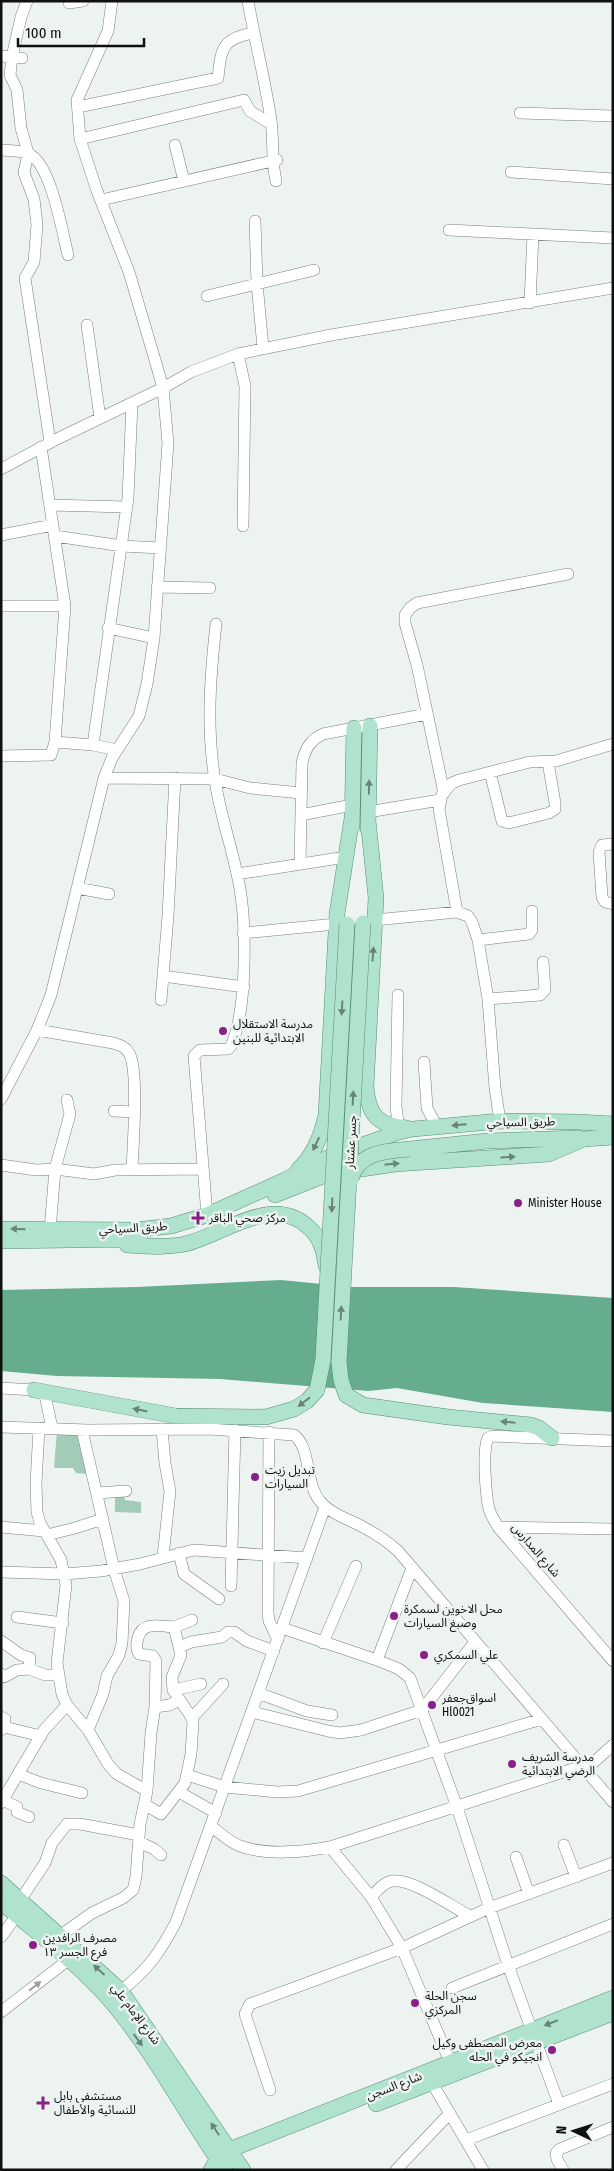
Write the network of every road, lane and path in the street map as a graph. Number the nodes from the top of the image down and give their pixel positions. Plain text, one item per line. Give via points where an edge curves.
1 (27, 1) edge
2 (83, 1) edge
3 (112, 1) edge
4 (248, 1) edge
5 (69, 3) dead end
6 (254, 33) junction
7 (12, 57) edge
8 (78, 107) junction
9 (520, 113) dead end
10 (613, 116) edge
11 (272, 124) junction
12 (80, 140) junction
13 (175, 145) dead end
14 (1, 150) edge
15 (28, 153) junction
16 (275, 161) junction
17 (511, 172) dead end
18 (613, 179) edge
19 (184, 181) junction
20 (276, 181) dead end
21 (101, 200) junction
22 (255, 221) dead end
23 (448, 230) dead end
24 (533, 234) junction
25 (613, 238) edge
26 (68, 255) dead end
27 (314, 270) dead end
28 (257, 283) junction
29 (613, 288) edge
30 (207, 296) dead end
31 (530, 303) junction
32 (87, 325) dead end
33 (263, 348) junction
34 (238, 354) junction
35 (163, 388) junction
36 (132, 403) junction
37 (100, 418) junction
38 (46, 444) junction
39 (1, 469) edge
40 (50, 505) junction
41 (127, 507) junction
42 (243, 526) dead end
43 (54, 530) junction
44 (1, 535) edge
45 (122, 546) junction
46 (160, 548) junction
47 (568, 574) dead end
48 (157, 587) junction
49 (210, 588) dead end
50 (1, 606) edge
51 (65, 606) junction
52 (216, 624) dead end
53 (108, 628) junction
54 (154, 638) junction
55 (427, 714) junction
56 (370, 726) junction
57 (354, 728) junction
58 (55, 742) junction
59 (613, 744) edge
60 (93, 746) junction
61 (117, 750) junction
62 (1, 756) edge
63 (548, 762) junction
64 (490, 772) junction
65 (104, 778) junction
66 (176, 778) junction
67 (215, 780) junction
68 (301, 793) junction
69 (442, 796) junction
70 (352, 812) junction
71 (300, 815) junction
72 (368, 816) junction
73 (613, 844) edge
74 (346, 856) junction
75 (300, 864) junction
76 (238, 874) junction
77 (77, 888) junction
78 (109, 894) dead end
79 (613, 904) edge
80 (532, 911) dead end
81 (458, 912) junction
82 (369, 922) junction
83 (341, 924) junction
84 (243, 933) junction
85 (478, 940) junction
86 (543, 962) dead end
87 (163, 976) junction
88 (244, 987) junction
89 (398, 995) dead end
90 (488, 999) junction
91 (161, 1000) dead end
92 (37, 1030) junction
93 (424, 1062) dead end
94 (1, 1099) edge
95 (67, 1100) dead end
96 (114, 1111) dead end
97 (134, 1112) junction
98 (500, 1121) junction
99 (613, 1124) edge
100 (437, 1127) junction
101 (403, 1129) junction
102 (613, 1137) edge
103 (592, 1138) junction
104 (1, 1165) edge
105 (55, 1169) junction
106 (132, 1169) junction
107 (202, 1169) junction
108 (284, 1180) junction
109 (348, 1198) junction
110 (207, 1215) junction
111 (1, 1229) edge
112 (50, 1230) junction
113 (1, 1241) edge
114 (23, 1242) junction
115 (328, 1284) junction
116 (1, 1388) edge
117 (34, 1390) junction
118 (1, 1427) edge
119 (39, 1428) junction
120 (52, 1428) junction
121 (162, 1429) junction
122 (82, 1430) junction
123 (235, 1430) junction
124 (269, 1432) junction
125 (552, 1438) junction
126 (613, 1441) edge
127 (126, 1491) dead end
128 (97, 1493) junction
129 (325, 1507) junction
130 (103, 1519) junction
131 (1, 1527) edge
132 (498, 1527) junction
133 (613, 1529) edge
134 (46, 1533) junction
135 (232, 1552) junction
136 (179, 1553) junction
137 (268, 1554) junction
138 (163, 1557) junction
139 (307, 1558) junction
140 (356, 1566) dead end
141 (412, 1568) junction
142 (114, 1569) junction
143 (1, 1572) edge
144 (65, 1574) junction
145 (231, 1586) dead end
146 (219, 1599) dead end
147 (17, 1616) dead end
148 (192, 1620) dead end
149 (63, 1623) junction
150 (174, 1627) junction
151 (282, 1628) junction
152 (1, 1641) edge
153 (475, 1642) junction
154 (122, 1643) junction
155 (323, 1643) junction
156 (136, 1644) junction
157 (276, 1646) junction
158 (180, 1647) junction
159 (377, 1660) junction
160 (613, 1661) edge
161 (29, 1669) junction
162 (58, 1676) junction
163 (2, 1677) edge
164 (201, 1684) dead end
165 (223, 1684) dead end
166 (258, 1693) junction
167 (175, 1695) junction
168 (67, 1705) junction
169 (155, 1707) junction
170 (422, 1710) junction
171 (252, 1712) junction
172 (332, 1715) dead end
173 (192, 1718) junction
174 (542, 1719) junction
175 (2, 1725) edge
176 (88, 1730) junction
177 (41, 1736) junction
178 (613, 1745) edge
179 (437, 1750) junction
180 (584, 1768) junction
181 (18, 1774) junction
182 (187, 1776) junction
183 (225, 1787) junction
184 (147, 1791) junction
185 (179, 1792) junction
186 (82, 1793) dead end
187 (2, 1802) edge
188 (613, 1802) edge
189 (144, 1804) junction
190 (457, 1807) junction
191 (216, 1813) junction
192 (29, 1817) dead end
193 (211, 1826) junction
194 (139, 1839) junction
195 (564, 1845) dead end
196 (330, 1848) junction
197 (161, 1855) dead end
198 (516, 1857) dead end
199 (613, 1863) edge
200 (576, 1877) junction
201 (1, 1883) edge
202 (529, 1894) junction
203 (370, 1897) junction
204 (21, 1899) junction
205 (1, 1902) edge
206 (489, 1908) junction
207 (17, 1916) junction
208 (470, 1916) junction
209 (613, 1924) edge
210 (61, 1935) junction
211 (1, 1937) edge
212 (402, 1948) junction
213 (68, 1960) junction
214 (508, 1965) junction
215 (452, 1988) dead end
216 (115, 1995) junction
217 (613, 1998) edge
218 (1, 2012) edge
219 (613, 2013) edge
220 (589, 2015) junction
221 (534, 2036) junction
222 (460, 2065) junction
223 (432, 2083) junction
224 (613, 2084) edge
225 (270, 2090) dead end
226 (559, 2104) junction
227 (450, 2113) junction
228 (613, 2127) edge
229 (466, 2140) junction
230 (224, 2164) edge
231 (396, 2170) edge
232 (484, 2170) edge
233 (563, 2170) edge

1 - 7 street
2 - 5 street
3 - 8 street via 108,31 77,100
4 - 6 street
6 - 8 street via 235,36 221,53 218,78
6 - 11 street
7 - 15 street via 10,75 17,90 21,128
8 - 12 street
9 - 10 street
11 - 12 street via 250,111 244,100
11 - 16 street
12 - 21 street
13 - 19 street
14 - 15 street
15 - 26 street via 39,162 47,179
15 - 38 street via 24,173 34,199 37,236 34,262 25,278
16 - 19 street
16 - 20 street
17 - 18 street
19 - 21 street
21 - 35 street via 129,272
22 - 28 street
23 - 24 street
24 - 25 street
24 - 31 street
27 - 28 street
28 - 30 street
28 - 33 street
29 - 31 street
31 - 33 street
32 - 37 street
33 - 34 street
34 - 35 street via 190,372
34 - 42 street via 245,386
35 - 36 street
35 - 46 street via 168,443
36 - 37 street
36 - 41 street
37 - 38 street
38 - 39 street
38 - 40 street
40 - 41 street
40 - 43 street
41 - 45 street
43 - 44 street
43 - 45 street
43 - 51 street
45 - 46 street
45 - 53 street
46 - 48 street
47 - 55 street via 410,608 405,623
48 - 49 street
48 - 54 street
50 - 51 street
51 - 58 street
52 - 67 street via 209,699
53 - 54 street
53 - 60 street
54 - 61 street via 139,716
55 - 56 street
55 - 69 street
56 - 57 street
72 -> 56 main road
57 - 68 street via 323,734 310,744 303,758
57 - 70 main road
58 - 60 street
58 - 62 street via 51,755
59 - 63 street
60 - 61 street
61 - 65 street
63 - 64 street via 530,762
63 - 64 street via 555,809 509,823 504,823 501,818
64 - 69 street via 452,783
65 - 66 street
65 - 77 street
66 - 67 street
66 - 87 street
67 - 68 street via 250,788
67 - 76 street
68 - 71 street
69 - 72 street
69 - 81 street via 439,809
70 - 71 street
70 - 74 main road
70 - 83 main road
71 - 75 street
72 - 82 main road
73 - 79 street via 602,845 599,852 602,897 605,902
74 - 75 street
74 - 83 main road
75 - 76 street
76 - 84 street
77 - 78 street
77 - 92 street via 50,995
80 - 85 street via 529,934
81 - 82 street
81 - 85 street via 468,916
101 -> 82 main road via 383,1123 374,1117 368,1106
109 -> 82 main road, جسر عشتار, bridge
83 - 84 street
83 -> 108 main road via 326,1115 309,1158
83 -> 115 main road, جسر عشتار, bridge
84 - 88 street
85 - 90 street
86 - 90 street via 545,990 540,995
87 - 88 street
87 - 91 street
88 - 107 street via 231,1046 228,1049 200,1050 194,1056
89 - 101 street via 396,1106
90 - 98 street
92 - 94 street
92 - 97 street via 123,1046 133,1064
93 - 100 street via 426,1103
95 - 105 street via 70,1114
96 - 97 street
97 - 106 street
98 - 99 main road, طريق السياحي
98 -> 100 main road, طريق السياحي
100 - 101 main road, طريق السياحي
101 - 108 main road via 331,1156
102 - 103 main road
103 - 109 main road, bridge via 487,1141 372,1155 353,1172
114 -> 103 main road, طريق السياحي via 116,1241 174,1235 209,1224 328,1174 459,1158 549,1154
104 - 105 street
105 - 106 street via 94,1174
105 - 112 street
106 - 107 street
107 - 110 street
108 - 110 main road, طريق السياحي
125 -> 109 main road, جسر عشتار, bridge via 531,1425 375,1408 350,1399 344,1389 339,1362
110 - 112 main road, طريق السياحي via 156,1229
112 -> 111 main road, طريق السياحي
113 - 114 main road, طريق السياحي
114 - 115 main road, bridge via 169,1246 185,1244 239,1222 269,1214 289,1215 302,1221 319,1240
115 -> 117 main road, جسر عشتار, bridge via 323,1360 317,1390 294,1409 249,1418 189,1417
116 - 117 street
117 - 120 street via 45,1395
118 - 119 street
119 - 120 street
119 - 134 street via 37,1512
120 - 122 street
121 - 122 street
121 - 123 street
121 - 138 street via 170,1491
122 - 128 street
123 - 124 street
123 - 135 street
124 - 129 street via 287,1433 298,1438 312,1487
124 - 137 street
125 - 126 street
125 - 132 street, شارع المدارس via 488,1438 485,1443 487,1494 489,1508
127 - 128 street
128 - 130 street
129 - 139 street
129 - 141 street via 385,1540
130 - 134 street
130 - 142 street
131 - 134 street
132 - 133 street
132 - 160 street, شارع المدارس
134 - 144 street
135 - 136 street via 194,1550
135 - 137 street
135 - 145 street
136 - 138 street
136 - 146 street via 184,1574
137 - 139 street
137 - 157 street via 268,1612
138 - 142 street
139 - 151 street
140 - 155 street
141 - 153 street
141 - 159 street
142 - 144 street
142 - 154 street via 124,1601
143 - 144 street
144 - 149 street
147 - 149 street
148 - 150 street
149 - 162 street via 57,1655
150 - 156 street via 146,1626 140,1630
150 - 158 street
151 - 155 street
151 - 157 street
152 - 161 street via 30,1658
153 - 170 street
153 - 174 street
154 - 156 street
154 - 176 street
155 - 159 street
156 - 169 street via 139,1654 156,1659
157 - 158 street via 246,1641 234,1632 228,1632 193,1648
157 - 166 street
158 - 167 street via 179,1662 172,1677
159 - 170 street via 399,1669 410,1678
161 - 162 street
161 - 163 street
162 - 168 street
164 - 167 street
165 - 173 street
166 - 171 street
166 - 172 street via 306,1711
167 - 169 street via 170,1705
167 - 173 street
168 - 176 street
168 - 177 street
169 - 184 street
170 - 171 street via 361,1730 340,1733
170 - 179 street
171 - 183 street
173 - 182 street
174 - 179 street
174 - 180 street
175 - 177 street
176 - 184 street via 117,1774
177 - 181 street
178 - 180 street
179 - 183 street via 298,1791
179 - 190 street
180 - 188 street
180 - 190 street
181 - 186 street
181 - 187 street
182 - 183 street
182 - 185 street
183 - 191 street
184 - 189 street
185 - 189 street via 161,1814
185 - 191 street
187 - 192 street via 17,1807 17,1812
189 - 194 street
190 - 196 street
190 - 206 street
191 - 193 street
193 - 196 street via 241,1846 258,1850 296,1852
193 - 216 street via 176,1922 164,1945 140,1975
194 - 197 street
194 - 204 street via 80,1824 67,1824 52,1843 45,1863
194 - 210 street via 133,1890
195 - 200 street
196 - 203 street
198 - 202 street
199 - 200 street
200 - 202 street
201 - 204 main road, شارع الإمام علي
202 - 206 street
203 - 208 street via 392,1881 402,1882
203 - 212 street
204 - 210 main road, شارع الإمام علي
205 - 207 main road, شارع الإمام علي
206 - 208 street
206 - 214 street
207 - 211 street
207 - 213 main road, شارع الإمام علي
208 - 212 street
209 - 214 street
216 -> 210 main road, شارع الإمام علي
212 - 222 street
212 - 225 street via 250,2004 245,2014
213 - 216 main road, شارع الإمام علي
218 -> 213 street
214 - 215 street
214 - 221 street
216 - 230 main road, شارع الإمام علي
217 - 220 main road, شارع السجن
219 - 220 main road, شارع السجن
220 - 221 main road, شارع السجن
221 - 222 main road, شارع السجن
221 - 226 street
222 - 223 main road, شارع السجن
222 - 230 main road, شارع السجن
223 - 227 street
223 - 230 main road, شارع السجن
224 - 226 street
226 - 229 street
227 - 229 street
227 - 231 street
228 - 233 street via 560,2149 556,2159
229 - 232 street

